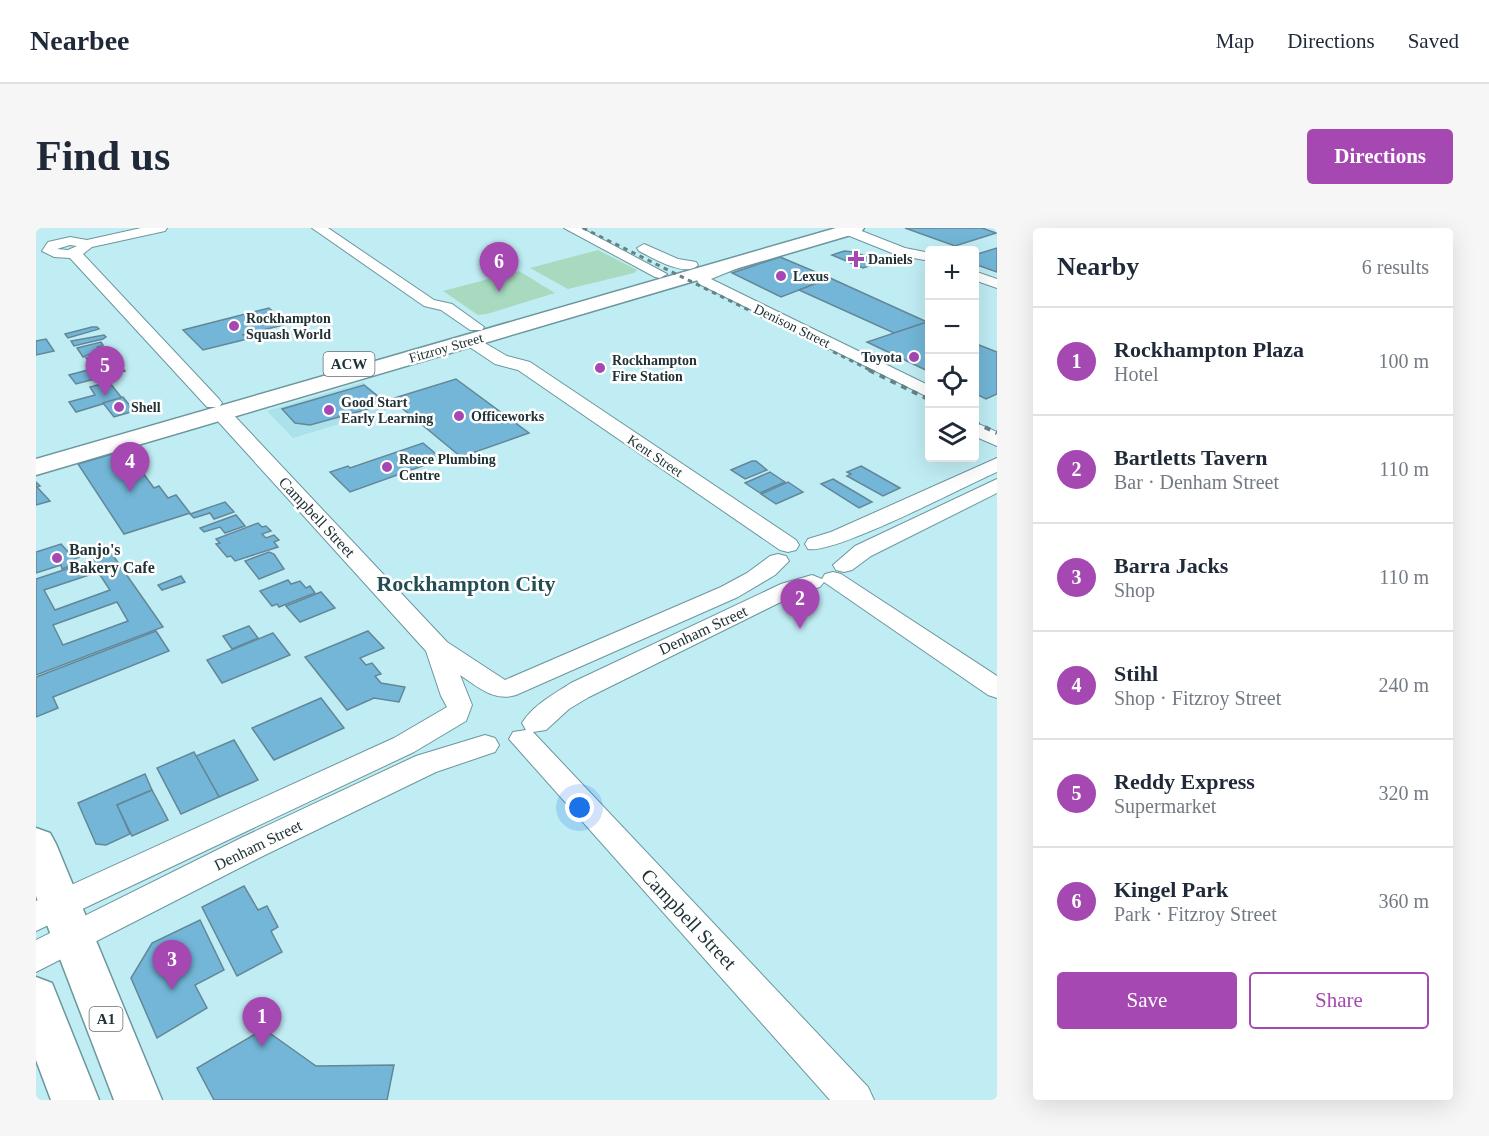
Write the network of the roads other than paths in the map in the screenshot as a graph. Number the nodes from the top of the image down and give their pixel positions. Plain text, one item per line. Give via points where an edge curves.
1 (51, 228) edge
2 (160, 228) edge
3 (319, 228) edge
4 (571, 228) edge
5 (819, 228) edge
6 (852, 229) edge
7 (634, 243) dead end
8 (74, 246) junction
9 (42, 253) edge
10 (925, 256) edge
11 (750, 258) junction
12 (691, 265) junction
13 (979, 277) edge
14 (664, 278) junction
15 (997, 284) edge
16 (474, 334) junction
17 (925, 391) edge
18 (925, 404) edge
19 (217, 408) junction
20 (979, 417) edge
21 (997, 426) edge
22 (979, 430) edge
23 (997, 440) edge
24 (36, 453) edge
25 (997, 464) edge
26 (36, 467) edge
27 (997, 485) edge
28 (816, 544) junction
29 (783, 553) junction
30 (830, 575) junction
31 (438, 648) junction
32 (502, 688) junction
33 (997, 689) edge
34 (458, 710) junction
35 (530, 731) junction
36 (485, 744) junction
37 (36, 844) edge
38 (52, 929) edge
39 (36, 998) edge
40 (75, 1100) edge
41 (138, 1100) edge
42 (855, 1100) edge

1 - 8 street, Campbell Street
2 - 8 street
3 - 16 street, Kent Street via 429,303 430,311
4 - 14 street, Denison Street
5 - 12 main road, Fitzroy Street / ACW
6 - 10 street via 902,252
6 - 11 main road, Fitzroy Street / ACW
7 - 12 street via 675,263
8 - 9 street via 49,247
8 - 19 street, Campbell Street
11 - 14 main road, Fitzroy Street / ACW
11 - 17 street, Denison Street via 706,274 704,281
12 - 14 main road, Fitzroy Street / ACW
13 - 15 street
14 - 16 main road, Fitzroy Street / ACW
14 - 18 street, Denison Street via 687,285
16 - 19 main road, Fitzroy Street / ACW
16 - 29 street, Kent Street via 501,360 524,366
19 - 24 main road, Fitzroy Street / ACW
19 - 26 main road, Fitzroy Street / ACW
19 - 31 street, Campbell Street
20 - 21 street
22 - 23 street
25 - 28 street
27 - 30 street, Denham Street via 863,551
28 - 29 street
28 - 30 street via 835,552
29 - 30 street, Kent Street via 786,572
29 - 32 street, Denham Street via 768,570 741,585 571,665
30 - 33 street
30 - 35 street, Denham Street via 774,596 580,690 560,702
31 - 32 street, Campbell Street
31 - 34 street, Campbell Street
32 - 34 street via 475,692
32 - 35 street via 518,692 534,705 537,714
34 - 36 street via 457,724 463,733
34 - 38 street, Denham Street via 404,745
35 - 36 street via 498,746
35 - 42 street, Campbell Street
36 - 38 street, Denham Street via 426,764 254,846
37 - 38 main road, A1
38 - 41 main road, A1
39 - 40 main road

